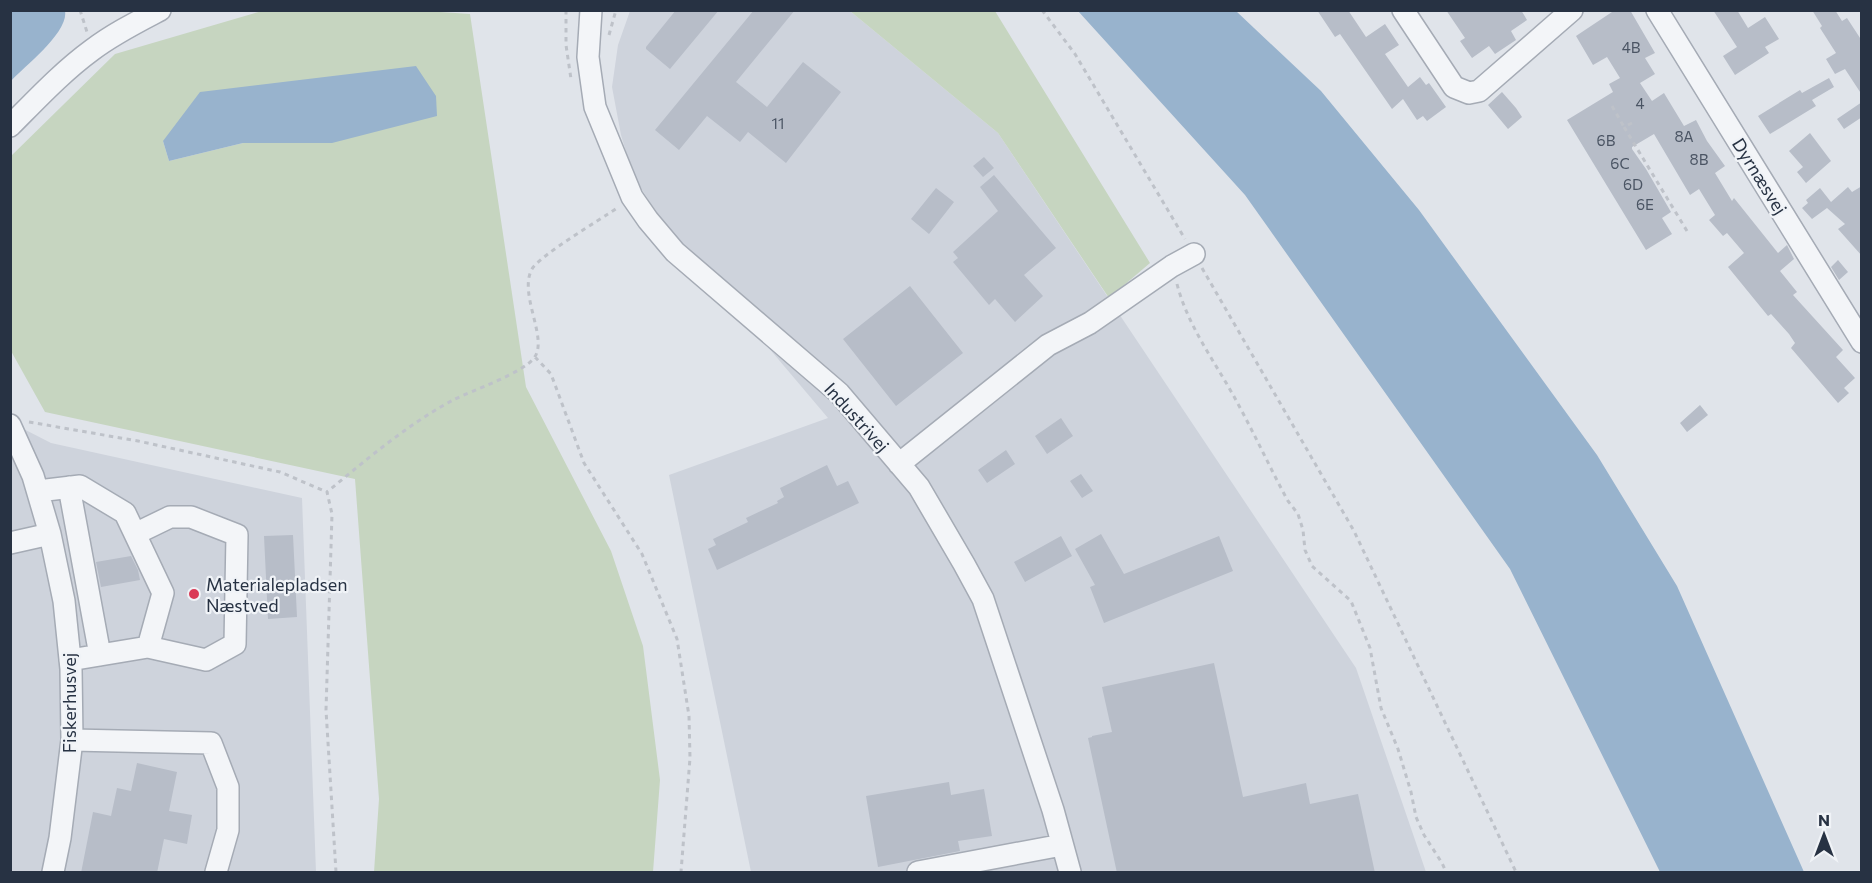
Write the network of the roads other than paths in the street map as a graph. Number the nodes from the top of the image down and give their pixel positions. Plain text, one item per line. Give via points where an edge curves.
1 (160, 10) edge
2 (591, 10) edge
3 (1403, 10) edge
4 (1572, 10) edge
5 (1657, 10) edge
6 (10, 126) edge
7 (1194, 254) road end
8 (1862, 342) edge
9 (16, 424) edge
10 (899, 464) junction
11 (69, 488) junction
12 (38, 491) junction
13 (50, 534) junction
14 (135, 534) junction
15 (10, 543) edge
16 (148, 647) junction
17 (100, 655) junction
18 (70, 660) junction
19 (72, 740) junction
20 (1062, 845) junction
21 (53, 873) edge
22 (216, 873) edge
23 (918, 873) edge
24 (1070, 873) edge

1 - 6 street via 93,49
2 - 10 street, Industrivej via 588,57 595,107 632,197 675,252 839,393
3 - 4 street via 1454,87 1469,93 1479,91
5 - 8 street, Dyrnæsvej
7 - 10 street via 1090,323 1047,345
9 - 12 street, Fiskerhusvej
10 - 20 street, Industrivej via 919,487 983,599
11 - 12 street
11 - 14 street via 80,486 124,513
11 - 17 street
12 - 13 street, Fiskerhusvej
13 - 15 street
13 - 18 street, Fiskerhusvej via 64,601
14 - 16 street via 163,593
14 - 16 street via 170,517 191,517 237,535 235,644 206,660
16 - 17 street
17 - 18 street
18 - 19 street, Fiskerhusvej
19 - 21 street, Fiskerhusvej
19 - 22 street via 211,742 228,787 228,830
20 - 23 street
20 - 24 street, Industrivej

